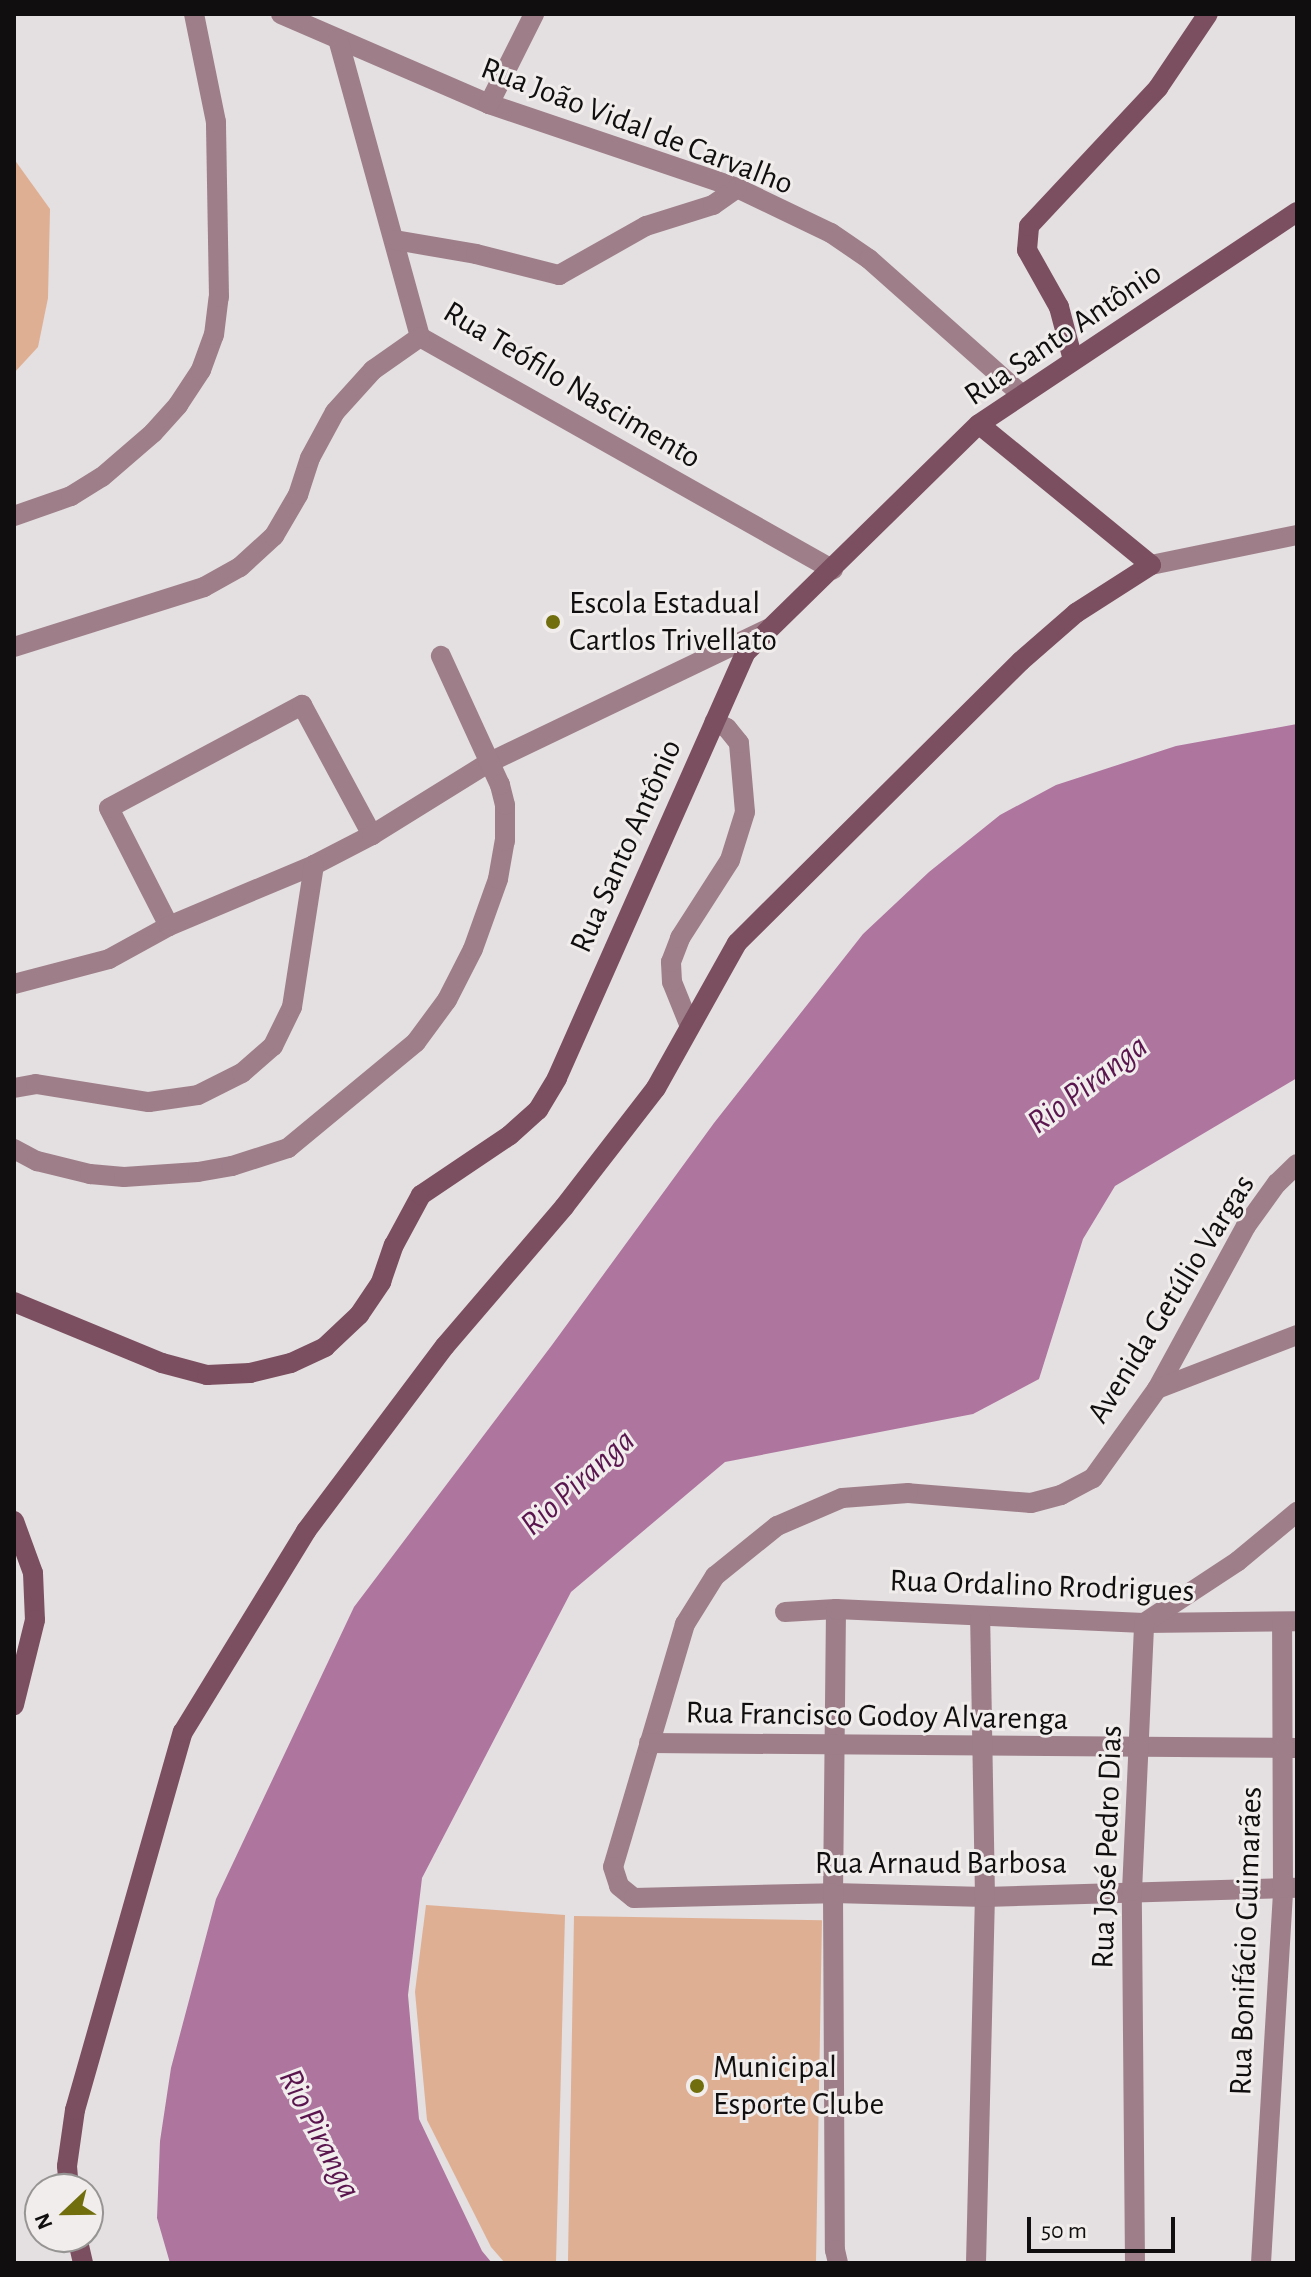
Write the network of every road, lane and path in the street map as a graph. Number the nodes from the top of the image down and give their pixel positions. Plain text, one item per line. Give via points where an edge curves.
1 (194, 14) edge
2 (281, 14) edge
3 (534, 14) edge
4 (1208, 14) edge
5 (338, 39) junction
6 (489, 104) junction
7 (737, 188) junction
8 (1297, 212) edge
9 (395, 240) junction
10 (420, 337) junction
11 (1073, 360) junction
12 (1021, 394) junction
13 (979, 424) junction
14 (14, 516) edge
15 (1297, 535) edge
16 (1151, 565) junction
17 (833, 570) junction
18 (773, 627) junction
19 (14, 647) edge
20 (441, 656) dead end
21 (714, 722) junction
22 (488, 763) junction
23 (372, 835) junction
24 (314, 865) junction
25 (169, 926) junction
26 (14, 984) edge
27 (689, 1024) junction
28 (14, 1088) edge
29 (14, 1149) edge
30 (1297, 1164) edge
31 (14, 1302) edge
32 (1297, 1335) edge
33 (1157, 1389) junction
34 (1297, 1512) edge
35 (14, 1521) edge
36 (836, 1609) junction
37 (785, 1612) dead end
38 (980, 1618) junction
39 (1290, 1621) edge
40 (1144, 1623) junction
41 (14, 1705) edge
42 (649, 1743) junction
43 (836, 1745) junction
44 (982, 1747) junction
45 (1140, 1748) junction
46 (1290, 1748) edge
47 (1290, 1888) edge
48 (1132, 1891) junction
49 (833, 1893) junction
50 (985, 1897) junction
51 (634, 1898) joint
52 (68, 2173) edge
53 (838, 2263) edge
54 (976, 2263) edge
55 (1135, 2263) edge
56 (1261, 2263) edge

1 - 14 street via 216,122 219,297 214,335 201,370 153,433 71,496
2 - 5 street, Rua João Vidal de Carvalho
3 - 6 street
4 - 11 main road via 1158,88 1029,226 1027,250 1059,307
5 - 6 street, Rua João Vidal de Carvalho
5 - 9 street, Rua Teófilo Nascimento
6 - 7 street, Rua João Vidal de Carvalho
7 - 9 street via 713,205 646,226 559,275
7 - 12 street, Rua João Vidal de Carvalho via 831,233 869,259
8 - 11 main road, Rua Santo Antônio
9 - 10 street, Rua Teófilo Nascimento
10 - 17 street, Rua Teófilo Nascimento
10 - 19 street via 373,370 335,412 274,536 240,567 204,587
11 - 12 main road, Rua Santo Antônio
12 - 13 main road, Rua Santo Antônio
13 - 16 main road
13 - 17 main road, Rua Santo Antônio
15 - 16 street
16 - 27 main road via 1065,622 792,888 737,943
17 - 18 main road, Rua Santo Antônio
18 - 21 main road, Rua Santo Antônio via 745,653
18 - 22 street
20 - 22 street
21 - 27 street via 739,743 745,812 730,860 680,938 671,962 672,982
21 - 31 main road, Rua Santo Antônio via 557,1078 538,1110 421,1195 381,1282 359,1315 325,1347 250,1373 207,1375 162,1363
22 - 23 street
22 - 29 street via 505,805 505,841 498,879 473,949 447,1000 416,1042 321,1124 288,1148 198,1172 90,1174 37,1161
23 - 24 street
23 - 25 street via 302,705 109,808
24 - 25 street
24 - 28 street via 292,1007 273,1046 242,1073 198,1095 149,1102 36,1084
25 - 26 street via 109,959
27 - 52 main road via 656,1088 564,1207 445,1346 306,1531 183,1732 75,2110
30 - 33 street, Avenida Getúlio Vargas via 1246,1226
32 - 33 street
33 - 42 street, Avenida Getúlio Vargas via 1093,1478 1061,1495 1031,1503 908,1493 842,1498 777,1526 715,1576 685,1624
34 - 40 street via 1238,1561
35 - 41 main road via 33,1573 35,1620
36 - 37 street, Rua Ordalino Rrodrigues
36 - 38 street, Rua Ordalino Rrodrigues
36 - 43 street
38 - 40 street, Rua Ordalino Rrodrigues
38 - 44 street
39 - 40 street, Rua Ordalino Rrodrigues
39 - 46 street, Rua Bonifácio Guimarães
40 - 45 street, Rua José Pedro Dias
42 - 43 street, Rua Francisco Godoy Alvarenga
42 - 51 street, Avenida Getúlio Vargas via 613,1867 619,1886
43 - 44 street, Rua Francisco Godoy Alvarenga
43 - 49 street
44 - 45 street, Rua Francisco Godoy Alvarenga
44 - 50 street
45 - 46 street, Rua Francisco Godoy Alvarenga
45 - 48 street, Rua José Pedro Dias
46 - 47 street, Rua Bonifácio Guimarães
47 - 48 street, Rua Arnaud Barbosa
47 - 56 street, Rua Bonifácio Guimarães
48 - 50 street, Rua Arnaud Barbosa
48 - 55 street, Rua José Pedro Dias
49 - 50 street, Rua Arnaud Barbosa
49 - 51 street, Rua Arnaud Barbosa
49 - 53 street
50 - 54 street

